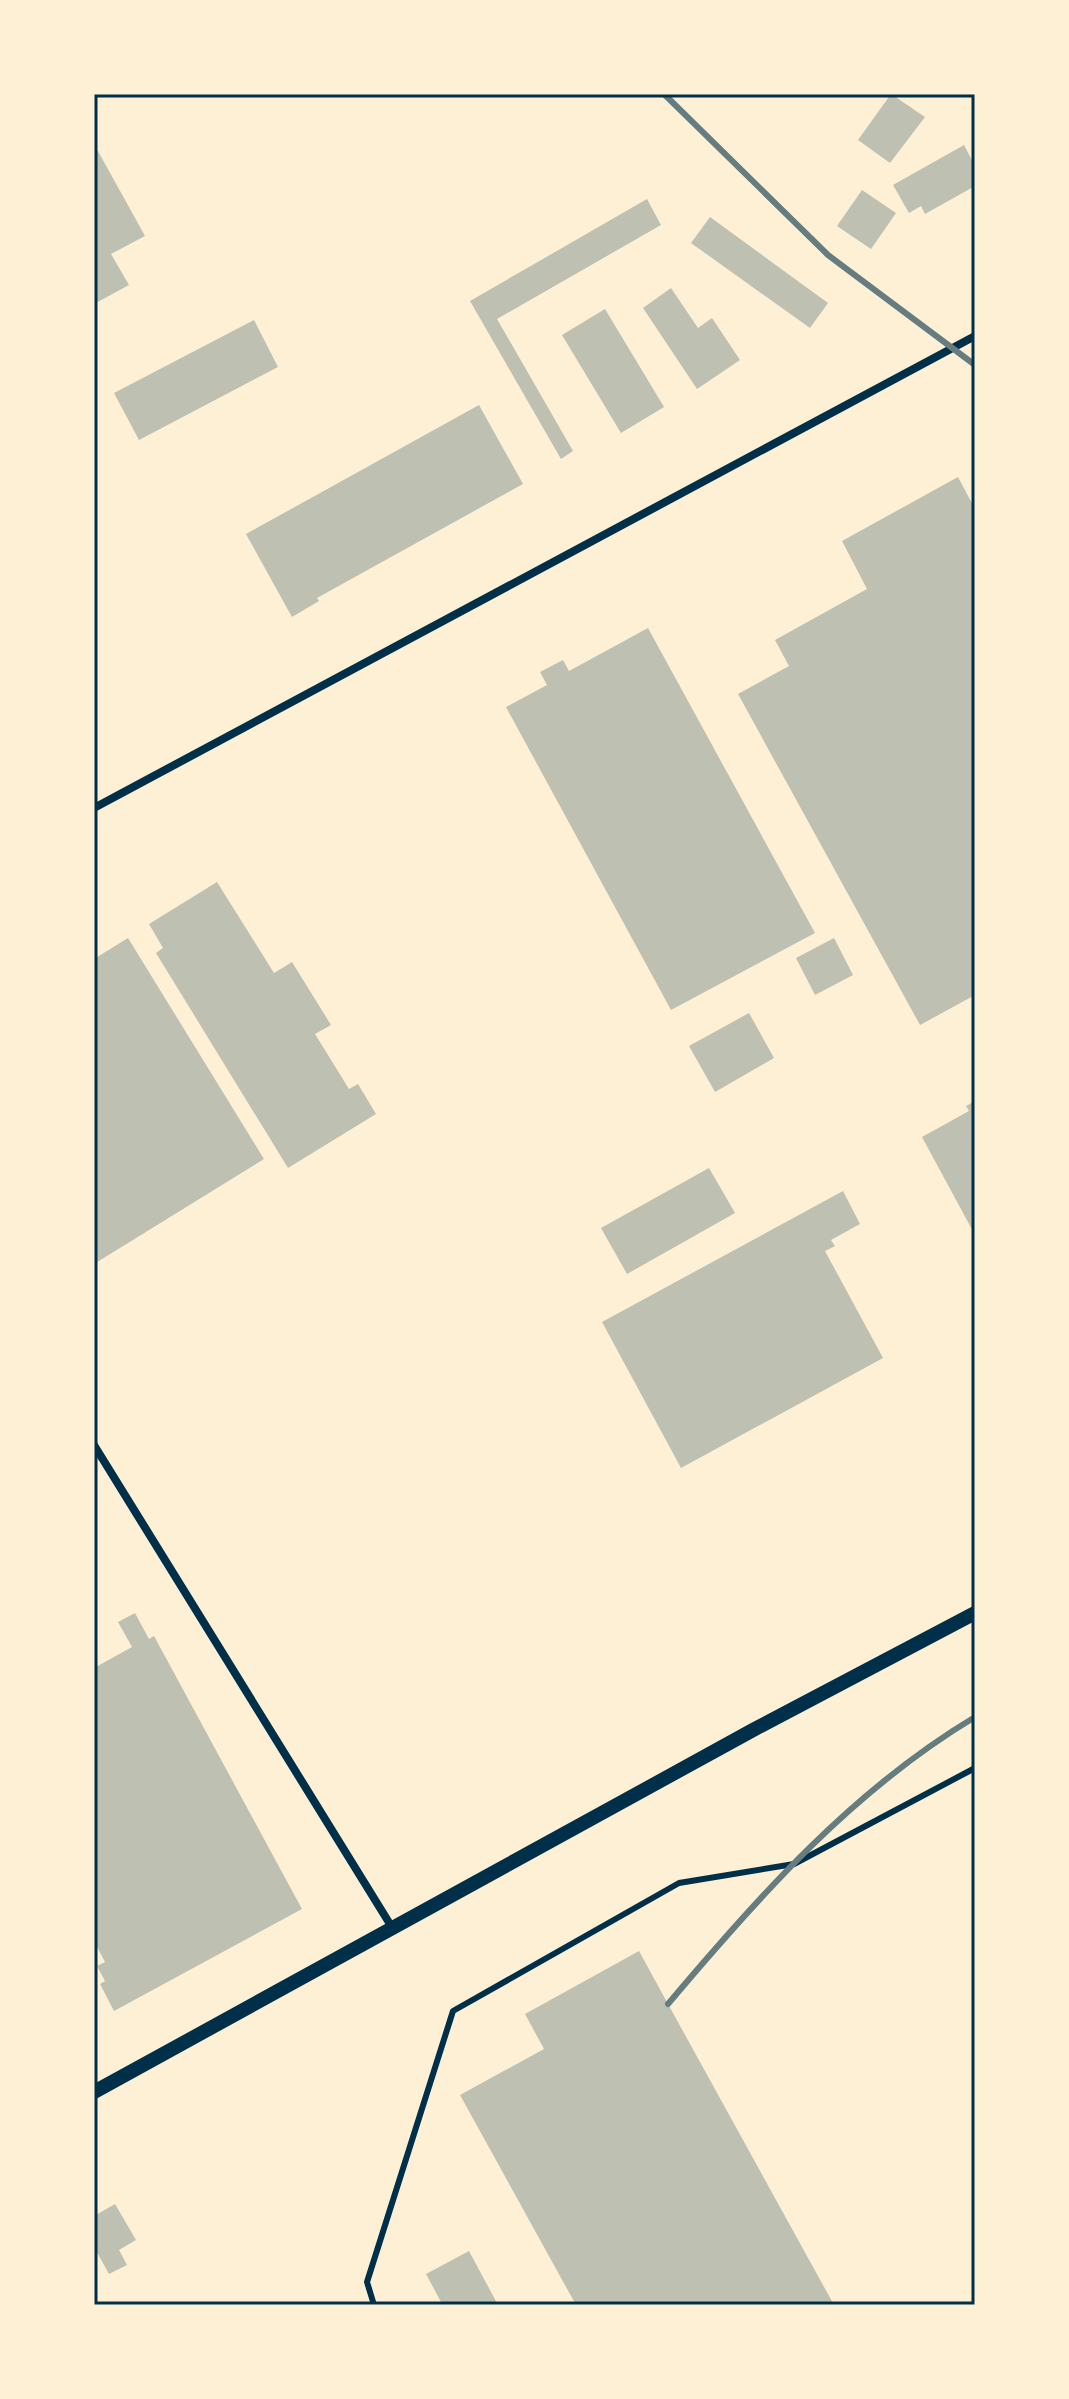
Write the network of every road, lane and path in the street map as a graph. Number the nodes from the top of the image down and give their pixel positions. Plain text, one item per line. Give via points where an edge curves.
1 (975, 336) edge
2 (94, 808) edge
3 (94, 1445) edge
4 (975, 1613) edge
5 (975, 1768) edge
6 (394, 1930) junction
7 (94, 2092) edge
8 (374, 2305) edge

1 - 2 street
3 - 6 street
4 - 6 street
5 - 8 lane via 794,1864 679,1883 453,2011 367,2282
6 - 7 street

